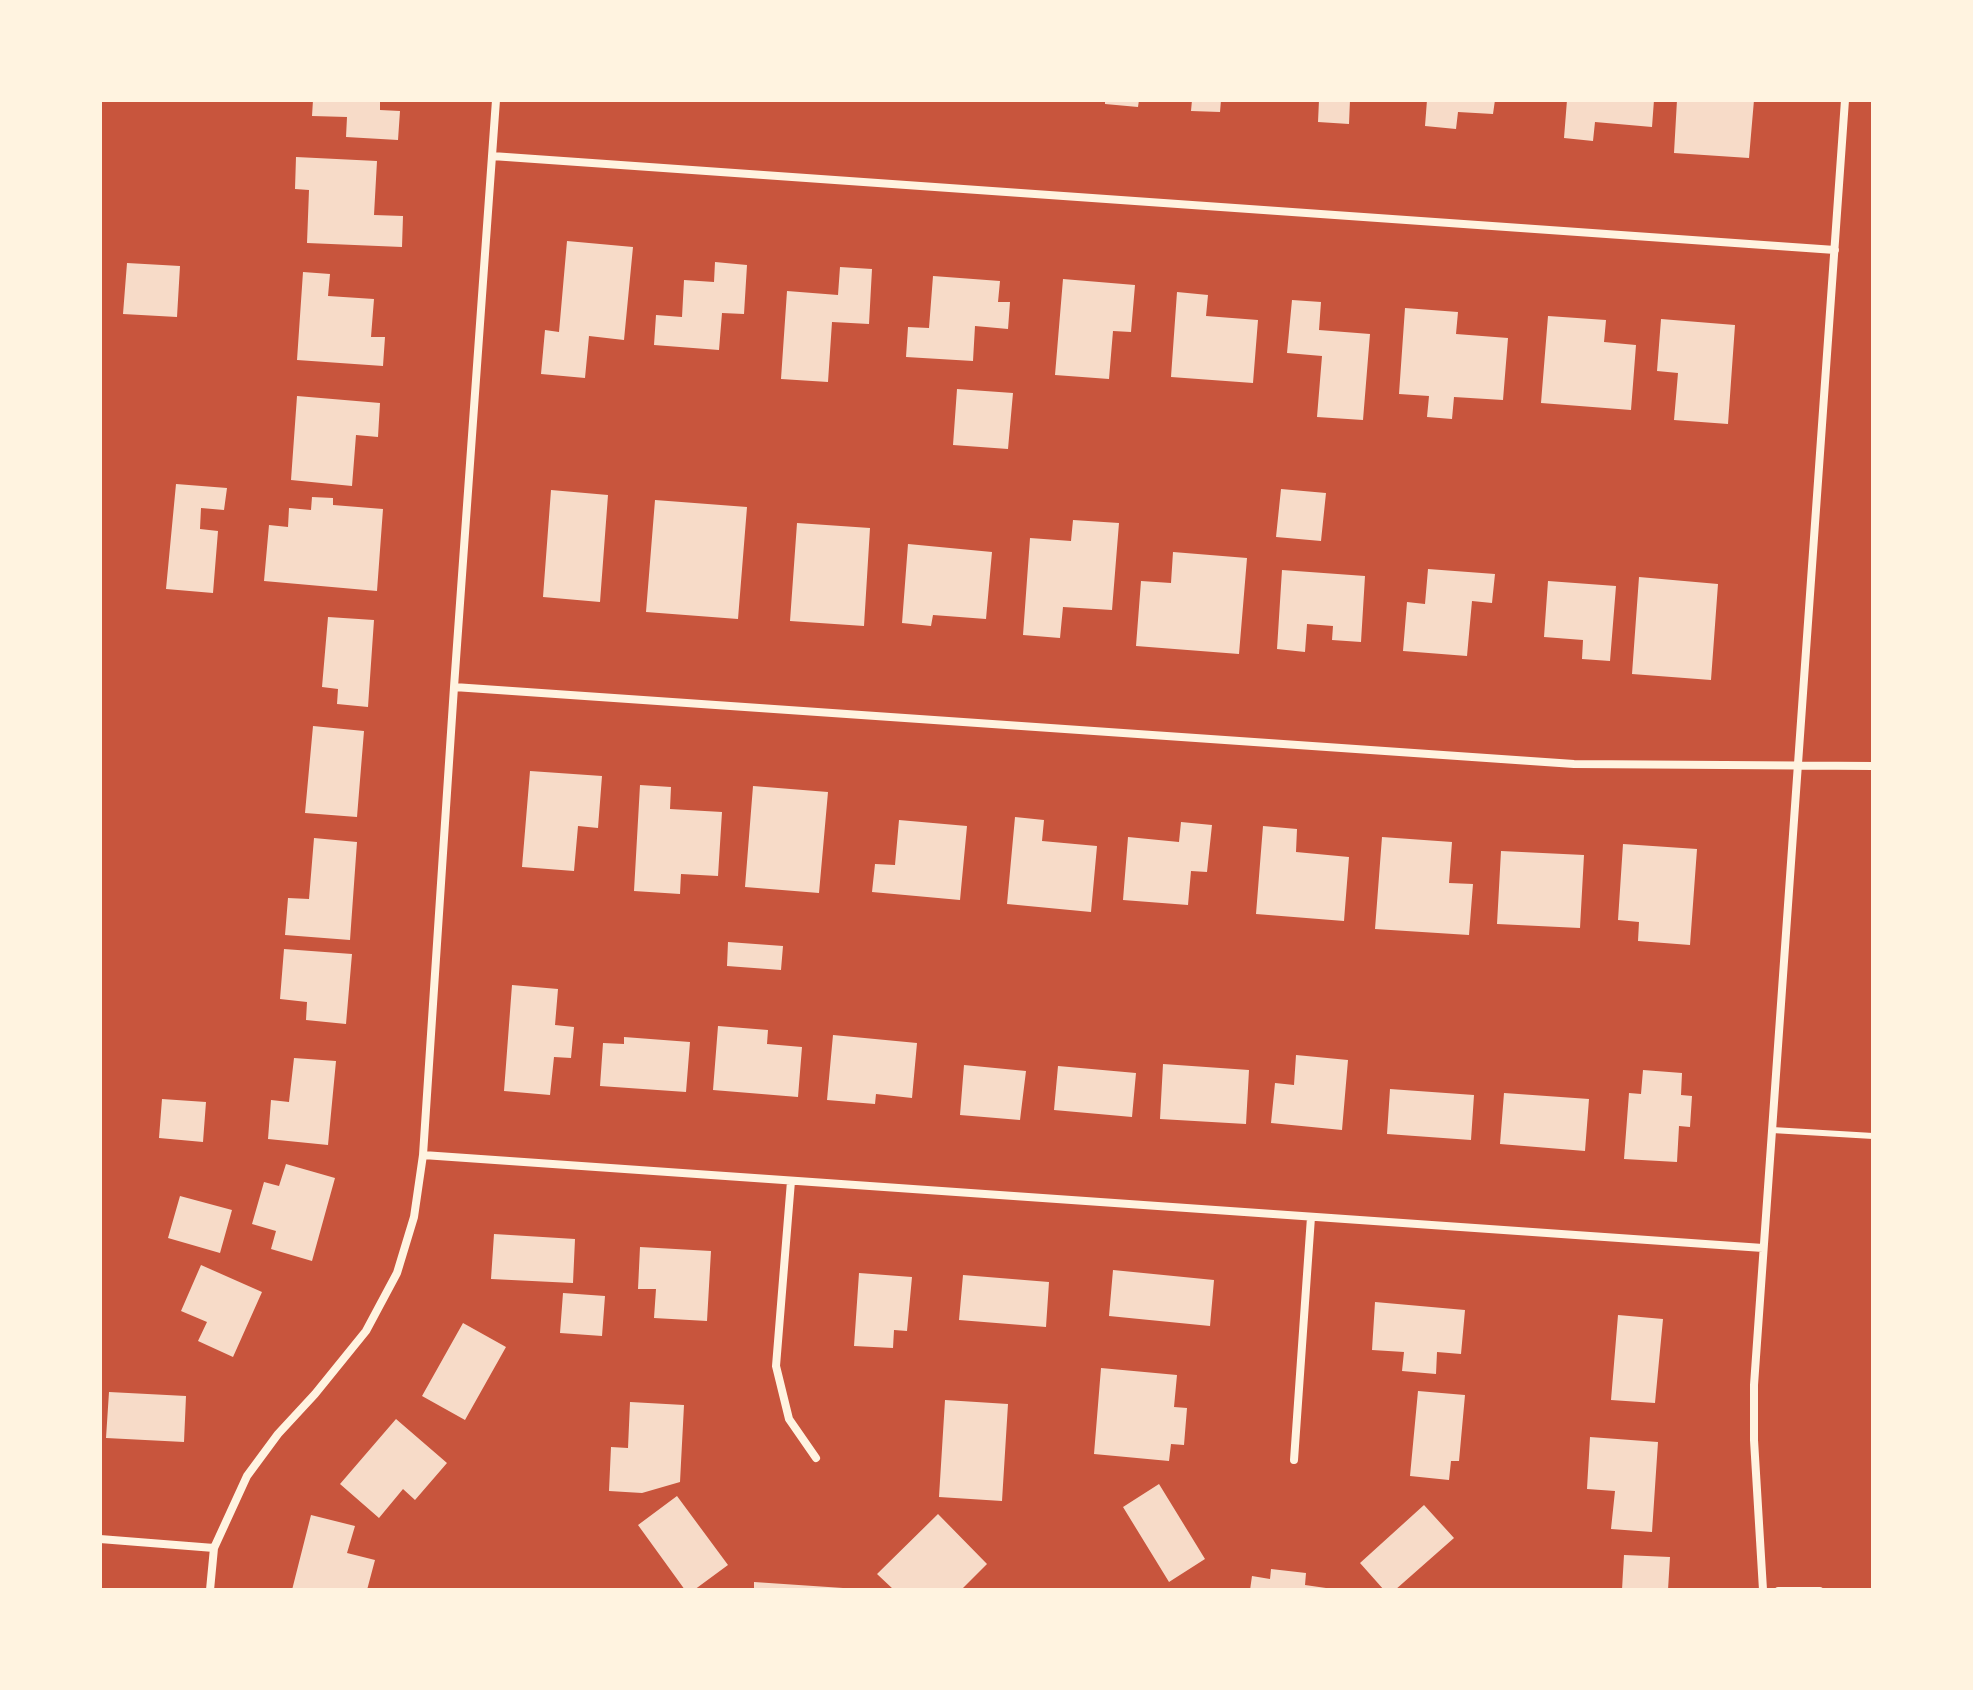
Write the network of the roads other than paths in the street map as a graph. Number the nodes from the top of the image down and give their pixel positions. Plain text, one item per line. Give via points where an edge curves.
1 (496, 100) edge
2 (1845, 100) edge
3 (492, 156) junction
4 (1835, 250) junction
5 (454, 687) junction
6 (1797, 766) junction
7 (1873, 766) edge
8 (1772, 1130) junction
9 (1873, 1136) edge
10 (423, 1155) junction
11 (791, 1181) junction
12 (1311, 1217) junction
13 (1763, 1248) junction
14 (816, 1458) dead end
15 (1294, 1460) dead end
16 (100, 1539) edge
17 (214, 1548) junction
18 (210, 1590) edge
19 (1763, 1590) edge
20 (1778, 1590) edge
21 (1820, 1590) edge

1 - 3 street
2 - 4 street
3 - 4 street
3 - 5 street
4 - 6 street
5 - 6 street via 1574,764
5 - 10 street
6 - 7 street
6 - 8 street
8 - 9 lane
8 - 13 street
10 - 11 street
10 - 17 street via 414,1217 397,1273 373,1320 247,1476
11 - 12 street
11 - 14 street via 776,1366 789,1419
12 - 13 street
12 - 15 street
13 - 19 street via 1754,1412
16 - 17 street
17 - 18 street
20 - 21 lane

